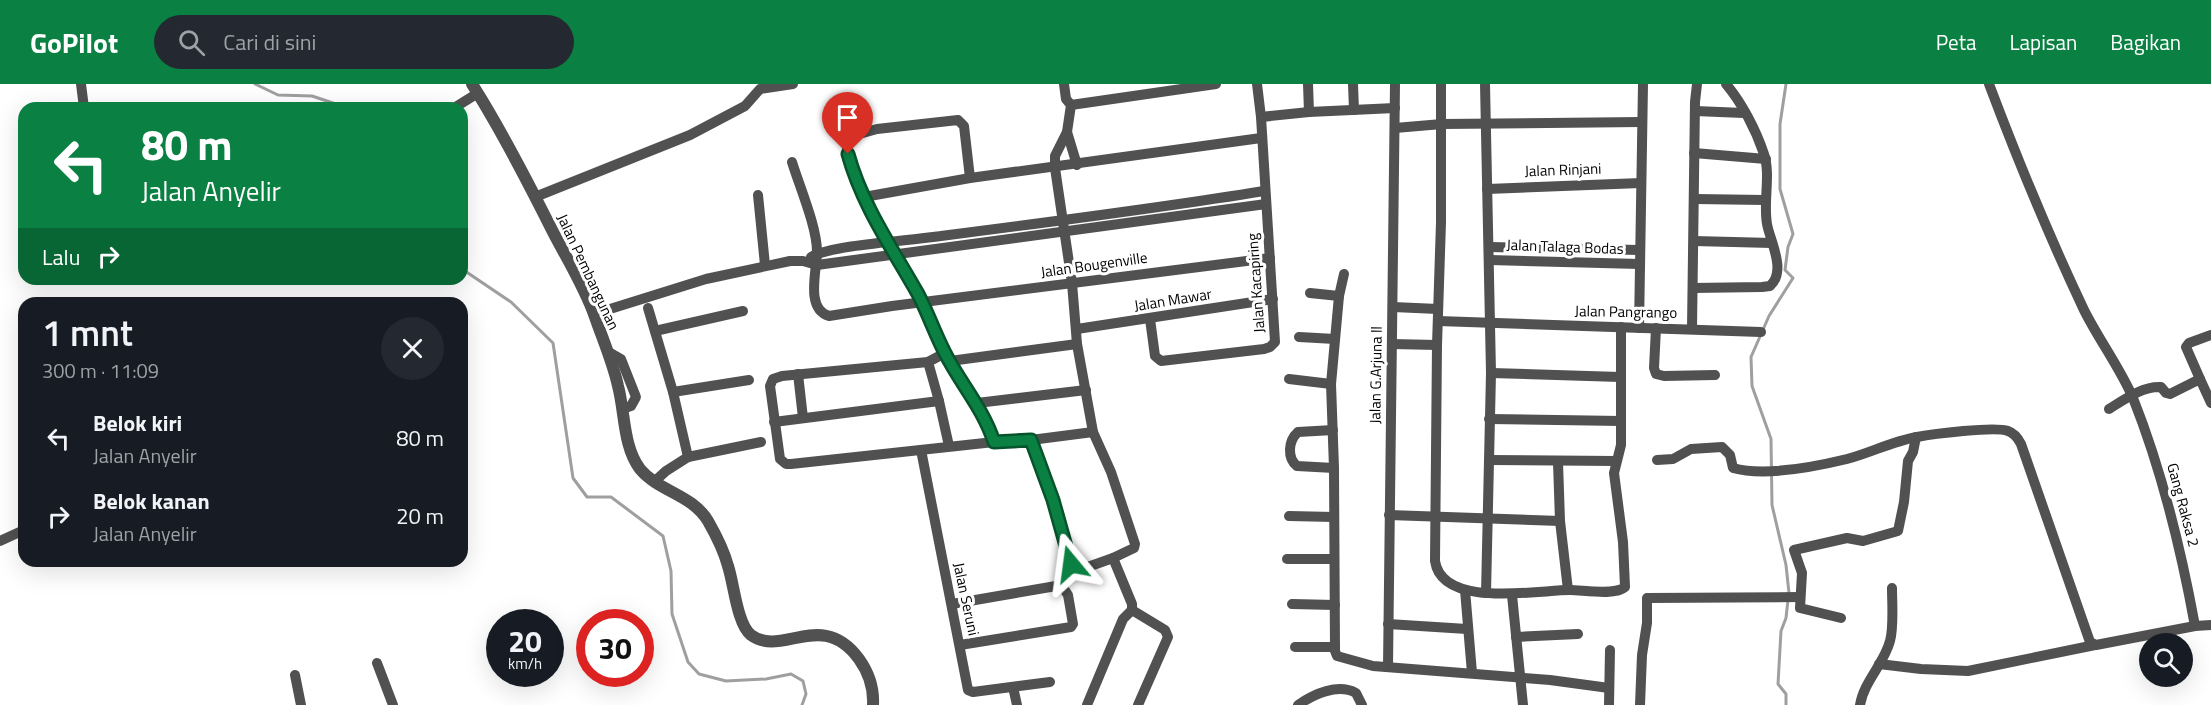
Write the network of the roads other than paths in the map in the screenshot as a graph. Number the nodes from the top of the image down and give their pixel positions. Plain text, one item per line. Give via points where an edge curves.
1 (81, 84) edge
2 (793, 84) edge
3 (1064, 84) edge
4 (1122, 84) edge
5 (1216, 84) edge
6 (1257, 84) edge
7 (1308, 84) edge
8 (1353, 84) edge
9 (1395, 84) edge
10 (1441, 84) edge
11 (1486, 84) edge
12 (1643, 84) edge
13 (1697, 84) edge
14 (1726, 84) edge
15 (1989, 84) edge
16 (760, 87) edge
17 (475, 88) edge
18 (1124, 96) junction
19 (83, 102) edge
20 (460, 102) edge
21 (1071, 105) junction
22 (1395, 108) junction
23 (1354, 110) junction
24 (1695, 111) junction
25 (1309, 112) junction
26 (1744, 113) junction
27 (1261, 117) junction
28 (1641, 122) junction
29 (1442, 124) junction
30 (1486, 124) junction
31 (1395, 128) junction
32 (1066, 132) junction
33 (1262, 138) junction
34 (1694, 153) junction
35 (1766, 159) junction
36 (792, 162) dead end
37 (1077, 165) junction
38 (1055, 168) junction
39 (970, 178) junction
40 (1641, 183) junction
41 (1487, 189) junction
42 (1264, 191) junction
43 (758, 195) dead end
44 (864, 196) junction
45 (535, 197) junction
46 (1695, 199) junction
47 (1765, 200) junction
48 (1190, 202) junction
49 (1266, 204) junction
50 (1132, 211) junction
51 (1190, 214) junction
52 (1132, 223) junction
53 (1064, 226) junction
54 (1004, 228) junction
55 (955, 235) junction
56 (1005, 240) junction
57 (1694, 241) junction
58 (887, 243) junction
59 (1772, 243) junction
60 (957, 247) junction
61 (1489, 247) junction
62 (1570, 249) junction
63 (1640, 250) junction
64 (817, 253) junction
65 (894, 255) junction
66 (1270, 258) junction
67 (1490, 260) junction
68 (803, 261) junction
69 (1570, 263) junction
70 (1640, 264) junction
71 (765, 265) junction
72 (817, 266) junction
73 (1344, 274) dead end
74 (1072, 284) junction
75 (1693, 288) junction
76 (1310, 293) dead end
77 (1340, 296) junction
78 (1273, 299) junction
79 (922, 303) junction
80 (1393, 307) junction
81 (648, 308) dead end
82 (743, 311) dead end
83 (594, 314) junction
84 (1438, 315) junction
85 (1150, 319) junction
86 (1490, 322) junction
87 (1622, 327) junction
88 (1639, 328) junction
89 (1656, 328) junction
90 (1077, 329) junction
91 (1692, 329) junction
92 (655, 331) junction
93 (1761, 332) dead end
94 (2211, 335) edge
95 (1299, 337) dead end
96 (1335, 339) junction
97 (1077, 344) junction
98 (1392, 344) junction
99 (1437, 345) junction
100 (939, 358) junction
101 (1491, 373) junction
102 (798, 374) junction
103 (1715, 375) dead end
104 (1620, 377) junction
105 (1289, 379) dead end
106 (2200, 379) junction
107 (749, 380) dead end
108 (1331, 384) junction
109 (1086, 390) junction
110 (673, 392) junction
111 (2132, 395) junction
112 (939, 401) junction
113 (977, 403) junction
114 (2211, 403) edge
115 (2109, 409) dead end
116 (803, 418) junction
117 (1490, 419) junction
118 (1621, 421) junction
119 (774, 422) junction
120 (1333, 430) junction
121 (1093, 432) junction
122 (1916, 437) junction
123 (1031, 440) junction
124 (761, 442) dead end
125 (985, 443) junction
126 (949, 446) junction
127 (921, 450) junction
128 (688, 457) junction
129 (1489, 460) junction
130 (1657, 460) dead end
131 (1616, 461) junction
132 (1558, 462) junction
133 (1334, 468) junction
134 (655, 481) junction
135 (1389, 515) junction
136 (1289, 516) dead end
137 (1334, 517) junction
138 (1435, 518) junction
139 (1488, 518) junction
140 (1560, 521) junction
141 (18, 533) edge
142 (0, 541) edge
143 (1113, 558) junction
144 (1287, 558) dead end
145 (1334, 559) junction
146 (1892, 588) dead end
147 (1465, 590) junction
148 (1568, 590) junction
149 (1486, 593) junction
150 (1512, 595) junction
151 (1800, 597) junction
152 (952, 604) junction
153 (1292, 604) dead end
154 (1335, 605) junction
155 (1131, 610) junction
156 (1841, 618) dead end
157 (1388, 624) junction
158 (2211, 625) edge
159 (2195, 626) junction
160 (1467, 629) junction
161 (1578, 634) dead end
162 (1516, 636) junction
163 (960, 645) junction
164 (2095, 645) junction
165 (1295, 647) dead end
166 (1335, 647) junction
167 (1610, 650) dead end
168 (376, 663) dead end
169 (1879, 664) junction
170 (1388, 667) junction
171 (1472, 674) junction
172 (295, 675) dead end
173 (1519, 677) junction
174 (1050, 682) dead end
175 (1013, 687) junction
176 (1609, 688) junction
177 (301, 705) edge
178 (393, 705) edge
179 (873, 705) edge
180 (1017, 705) edge
181 (1087, 705) edge
182 (1138, 705) edge
183 (1298, 705) edge
184 (1362, 705) edge
185 (1523, 705) edge
186 (1609, 705) edge
187 (1640, 705) edge
188 (1860, 705) edge

1 - 19 street
2 - 16 street
3 - 21 street
4 - 18 street
5 - 18 street
6 - 27 street, Jalan Kacapiring
7 - 25 street
8 - 23 street
9 - 22 street, Jalan G.Arjuna ll
10 - 29 street
11 - 30 street
12 - 28 street
13 - 24 street
14 - 26 street
15 - 111 street, Gang Raksa 2 via 2066,272
16 - 45 street via 745,106 710,125
17 - 20 street
17 - 45 street, Jalan Pembangunan
18 - 21 street
21 - 32 street
22 - 23 street
22 - 31 street, Jalan G.Arjuna ll
23 - 25 street
24 - 26 street
24 - 34 street
25 - 27 street
26 - 35 street
27 - 33 street, Jalan Kacapiring
28 - 30 street
28 - 40 street
29 - 30 street
29 - 31 street
29 - 84 street
30 - 41 street
31 - 80 street, Jalan G.Arjuna ll
32 - 37 street
32 - 38 street via 1055,156
33 - 37 street
33 - 42 street, Jalan Kacapiring
34 - 35 street
34 - 46 street
35 - 47 street
36 - 64 street via 815,232
37 - 38 street
38 - 39 street
38 - 53 street
39 - 44 street
39 - 44 street via 960,120 877,129 852,136 847,142 851,166
40 - 41 street, Jalan Rinjani
40 - 63 street
41 - 61 street
42 - 48 street
42 - 49 street, Jalan Kacapiring
43 - 71 street
44 - 58 street
45 - 83 street, Jalan Pembangunan
46 - 47 street
46 - 57 street
47 - 59 street
48 - 50 street
48 - 51 street
49 - 51 street
49 - 66 street, Jalan Kacapiring
50 - 52 street
50 - 53 street
51 - 52 street
52 - 53 street
53 - 54 street
53 - 56 street
53 - 74 street
54 - 55 street
54 - 56 street
55 - 58 street
55 - 60 street
56 - 60 street
57 - 59 street
57 - 75 street
58 - 64 street
58 - 65 street
59 - 75 street via 1776,272 1770,286
60 - 65 street
61 - 62 street
61 - 67 street
62 - 63 street
62 - 69 street
63 - 70 street
64 - 68 street
64 - 72 street
65 - 72 street
65 - 79 street
66 - 74 street, Jalan Bougenville
66 - 78 street, Jalan Kacapiring
67 - 69 street, Jalan Talaga Bodas
67 - 86 street
68 - 71 street
68 - 72 street
69 - 70 street, Jalan Talaga Bodas
70 - 88 street
71 - 83 street via 705,279
72 - 79 street, Jalan Bougenville via 816,302 824,315
73 - 77 street
74 - 79 street, Jalan Bougenville
74 - 90 street
75 - 91 street
76 - 77 street
77 - 96 street
78 - 85 street, Jalan Mawar
78 - 85 street, Jalan Kacapiring via 1275,342 1264,349 1161,361 1155,356
79 - 100 street
80 - 84 street, Jalan Pangrango
80 - 98 street, Jalan G.Arjuna ll
81 - 92 street
82 - 92 street
83 - 134 street, Jalan Pembangunan via 615,372 635,459
84 - 86 street, Jalan Pangrango
84 - 99 street
85 - 90 street, Jalan Mawar
86 - 87 street, Jalan Pangrango
86 - 101 street
87 - 88 street, Jalan Pangrango
87 - 104 street
88 - 89 street, Jalan Pangrango
89 - 91 street, Jalan Pangrango
89 - 103 street via 1656,374
90 - 97 street
91 - 93 street, Jalan Pangrango
92 - 110 street
94 - 106 street via 2186,347
95 - 96 street
96 - 108 street
97 - 100 street
97 - 109 street
98 - 99 street
98 - 135 street, Jalan G.Arjuna ll
99 - 138 street
100 - 102 street
100 - 112 street
100 - 113 street
101 - 104 street
101 - 117 street
102 - 116 street
102 - 119 street via 779,376 771,382
104 - 118 street
105 - 108 street
106 - 111 street via 2170,394 2158,386
106 - 114 street
107 - 110 street
108 - 120 street
109 - 113 street
109 - 121 street
110 - 128 street
111 - 115 street
111 - 159 street, Gang Raksa 2 via 2152,447
112 - 116 street
112 - 126 street
113 - 125 street
116 - 119 street
117 - 118 street
117 - 129 street
118 - 131 street via 1621,450
119 - 127 street via 779,456 786,464
120 - 133 street
120 - 133 street via 1298,432 1291,440 1290,452 1297,466
121 - 123 street
121 - 143 street via 1135,544 1131,551
122 - 130 street via 1806,467 1759,471 1733,468 1730,455 1722,447 1691,448 1672,459
122 - 151 street via 1908,461 1898,531 1863,542 1847,538 1795,549 1802,573
122 - 164 street via 2003,430 2018,438 2088,640
123 - 125 street
123 - 143 street via 1071,564 1082,569
124 - 128 street
125 - 126 street
126 - 127 street
127 - 152 street, Jalan Seruni
128 - 134 street
129 - 132 street
129 - 139 street
131 - 132 street
131 - 148 street via 1614,477 1625,587 1617,591
132 - 140 street
133 - 137 street
134 - 179 street, Jalan Pembangunan via 683,496 708,520 750,634 768,641 824,635 840,640 855,653 869,676
135 - 138 street
135 - 157 street, Jalan G.Arjuna ll
136 - 137 street
137 - 145 street
138 - 139 street
138 - 147 street via 1436,568
139 - 140 street
139 - 149 street
140 - 148 street
141 - 142 street
143 - 155 street
144 - 145 street
145 - 154 street
146 - 169 street via 1891,640
147 - 149 street
147 - 160 street
148 - 150 street
149 - 150 street
150 - 162 street
151 - 156 street via 1800,609
151 - 187 street via 1647,598
152 - 163 street, Jalan Seruni
152 - 163 street via 1056,586 1064,589 1069,599 1071,627
153 - 154 street
154 - 166 street
155 - 181 street via 1123,619
155 - 182 street via 1165,630 1168,637
157 - 160 street
157 - 170 street, Jalan G.Arjuna ll
158 - 159 street
159 - 164 street
160 - 171 street
161 - 162 street
162 - 173 street
163 - 175 street, Jalan Seruni via 970,692
164 - 169 street via 1968,671
165 - 166 street
166 - 170 street via 1340,658
167 - 176 street
168 - 178 street
169 - 188 street via 1862,693
170 - 171 street
171 - 173 street
172 - 177 street
173 - 176 street
173 - 185 street
174 - 175 street
175 - 180 street
176 - 186 street
183 - 184 street via 1343,688 1356,693

